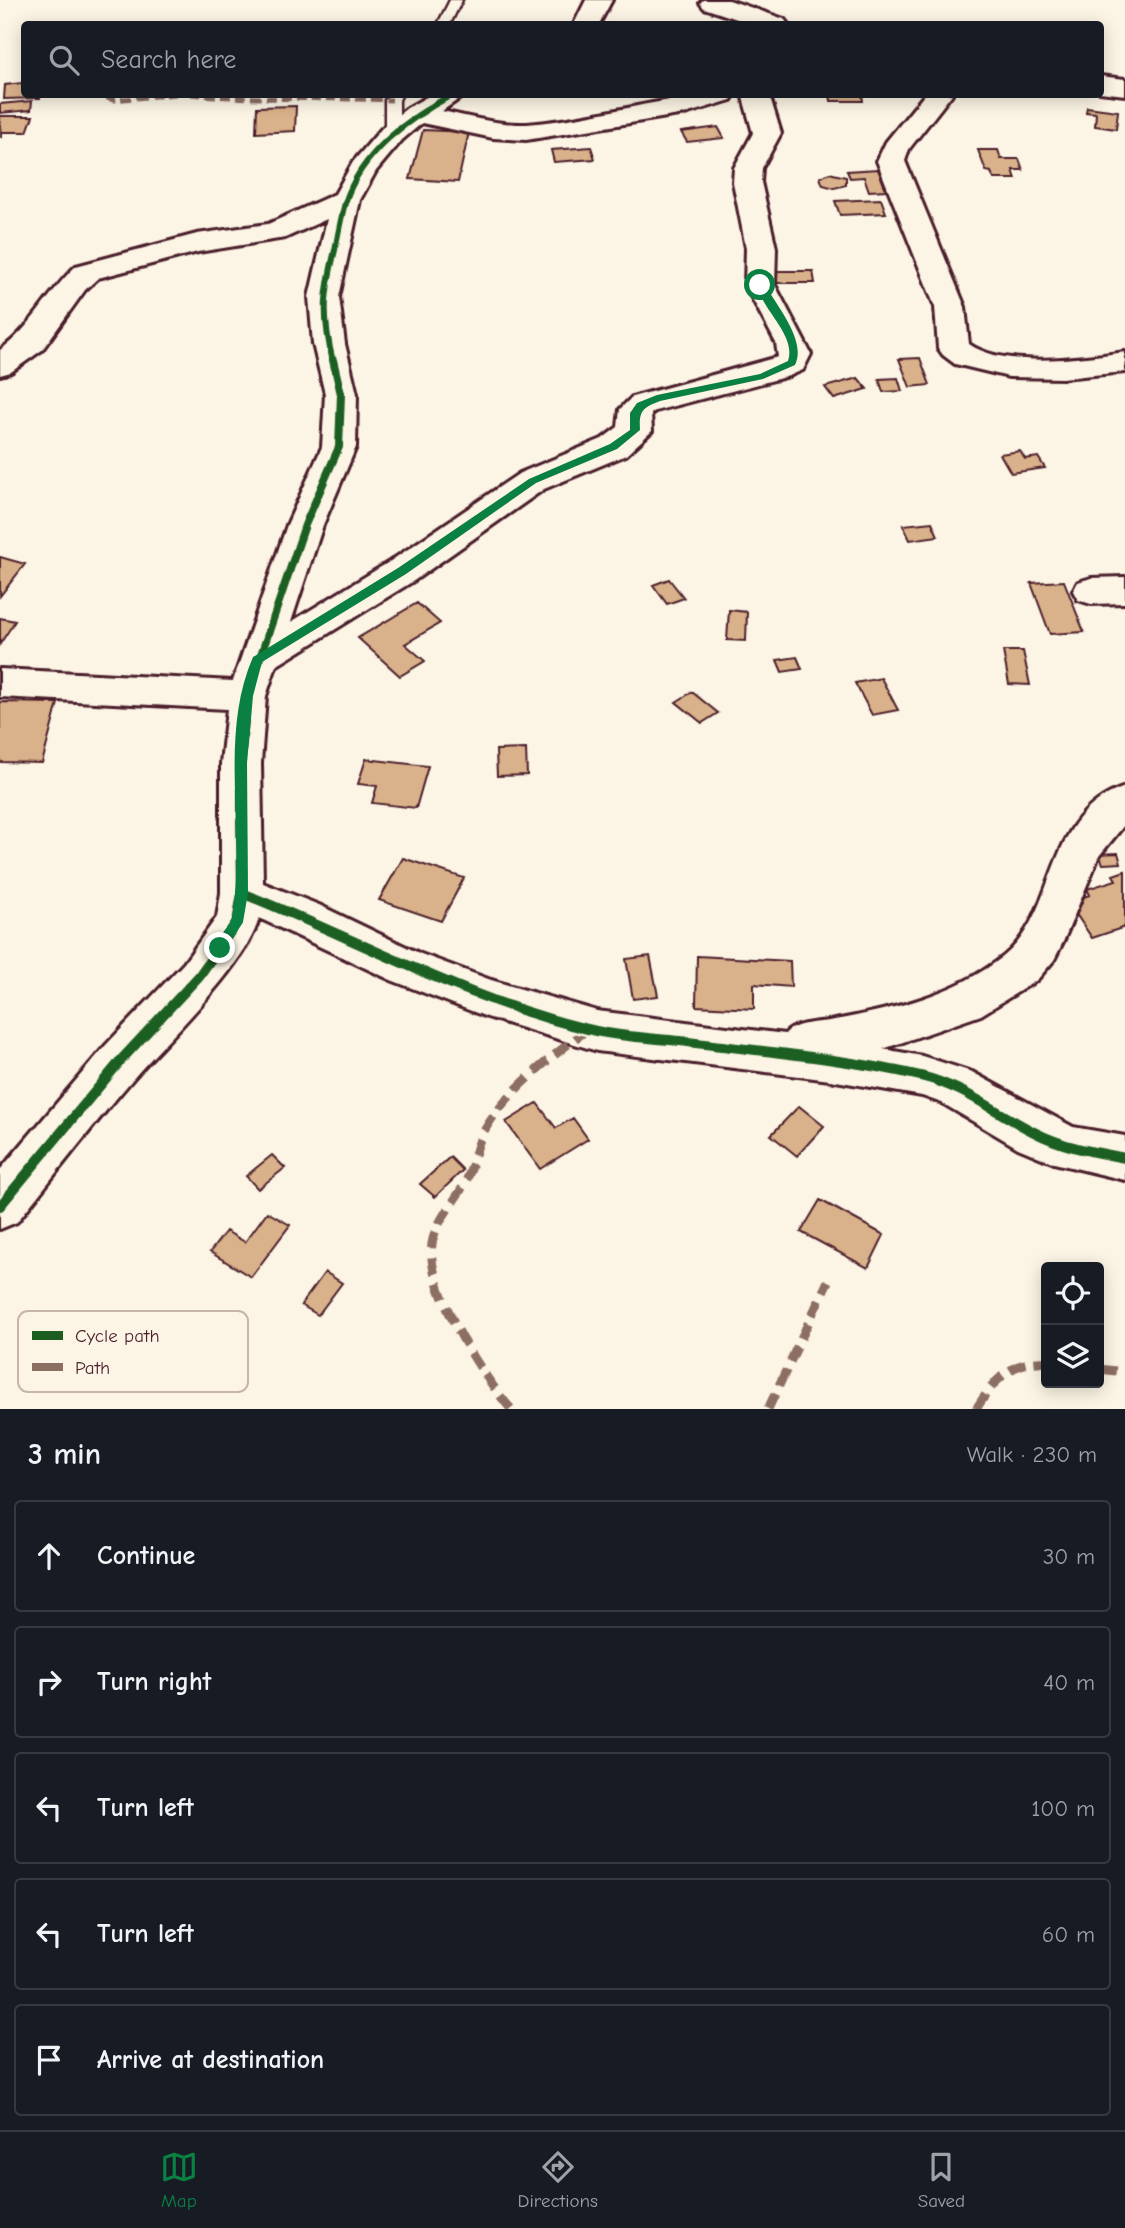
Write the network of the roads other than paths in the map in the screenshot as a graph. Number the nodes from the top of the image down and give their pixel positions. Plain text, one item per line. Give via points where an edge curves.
1 (456, 0) edge
2 (599, 0) edge
3 (715, 9) edge
4 (446, 21) edge
5 (588, 21) edge
6 (763, 21) edge
7 (1104, 84) edge
8 (1125, 87) edge
9 (443, 98) edge
10 (710, 98) edge
11 (756, 98) edge
12 (936, 98) edge
13 (402, 114) edge
14 (346, 200) junction
15 (1125, 362) edge
16 (0, 365) edge
17 (257, 660) junction
18 (0, 683) edge
19 (247, 696) junction
20 (1125, 803) edge
21 (242, 893) junction
22 (755, 1051) junction
23 (1125, 1158) edge
24 (0, 1206) edge

1 - 4 lane
2 - 5 street
3 - 6 street
7 - 8 street
9 - 13 street
10 - 13 street via 608,121 526,132
11 - 17 street via 767,133 747,178 761,248 760,285 792,342 792,363 763,376 640,405 634,413 635,430 628,438 532,481 402,571
12 - 15 street via 891,161 950,307 954,348 967,359 1044,369
13 - 14 street
14 - 16 street via 275,232 197,243 87,272 44,329
14 - 17 street via 324,297 341,394 340,447 305,525
17 - 19 street
18 - 19 street
19 - 21 street via 241,763
20 - 22 street via 1101,820 1089,837 1039,947 1018,972 987,992 905,1023 834,1041
21 - 22 street via 487,998 597,1031
21 - 24 street via 237,922 199,976 122,1059
22 - 23 street via 922,1076 956,1087 1035,1133 1071,1148

